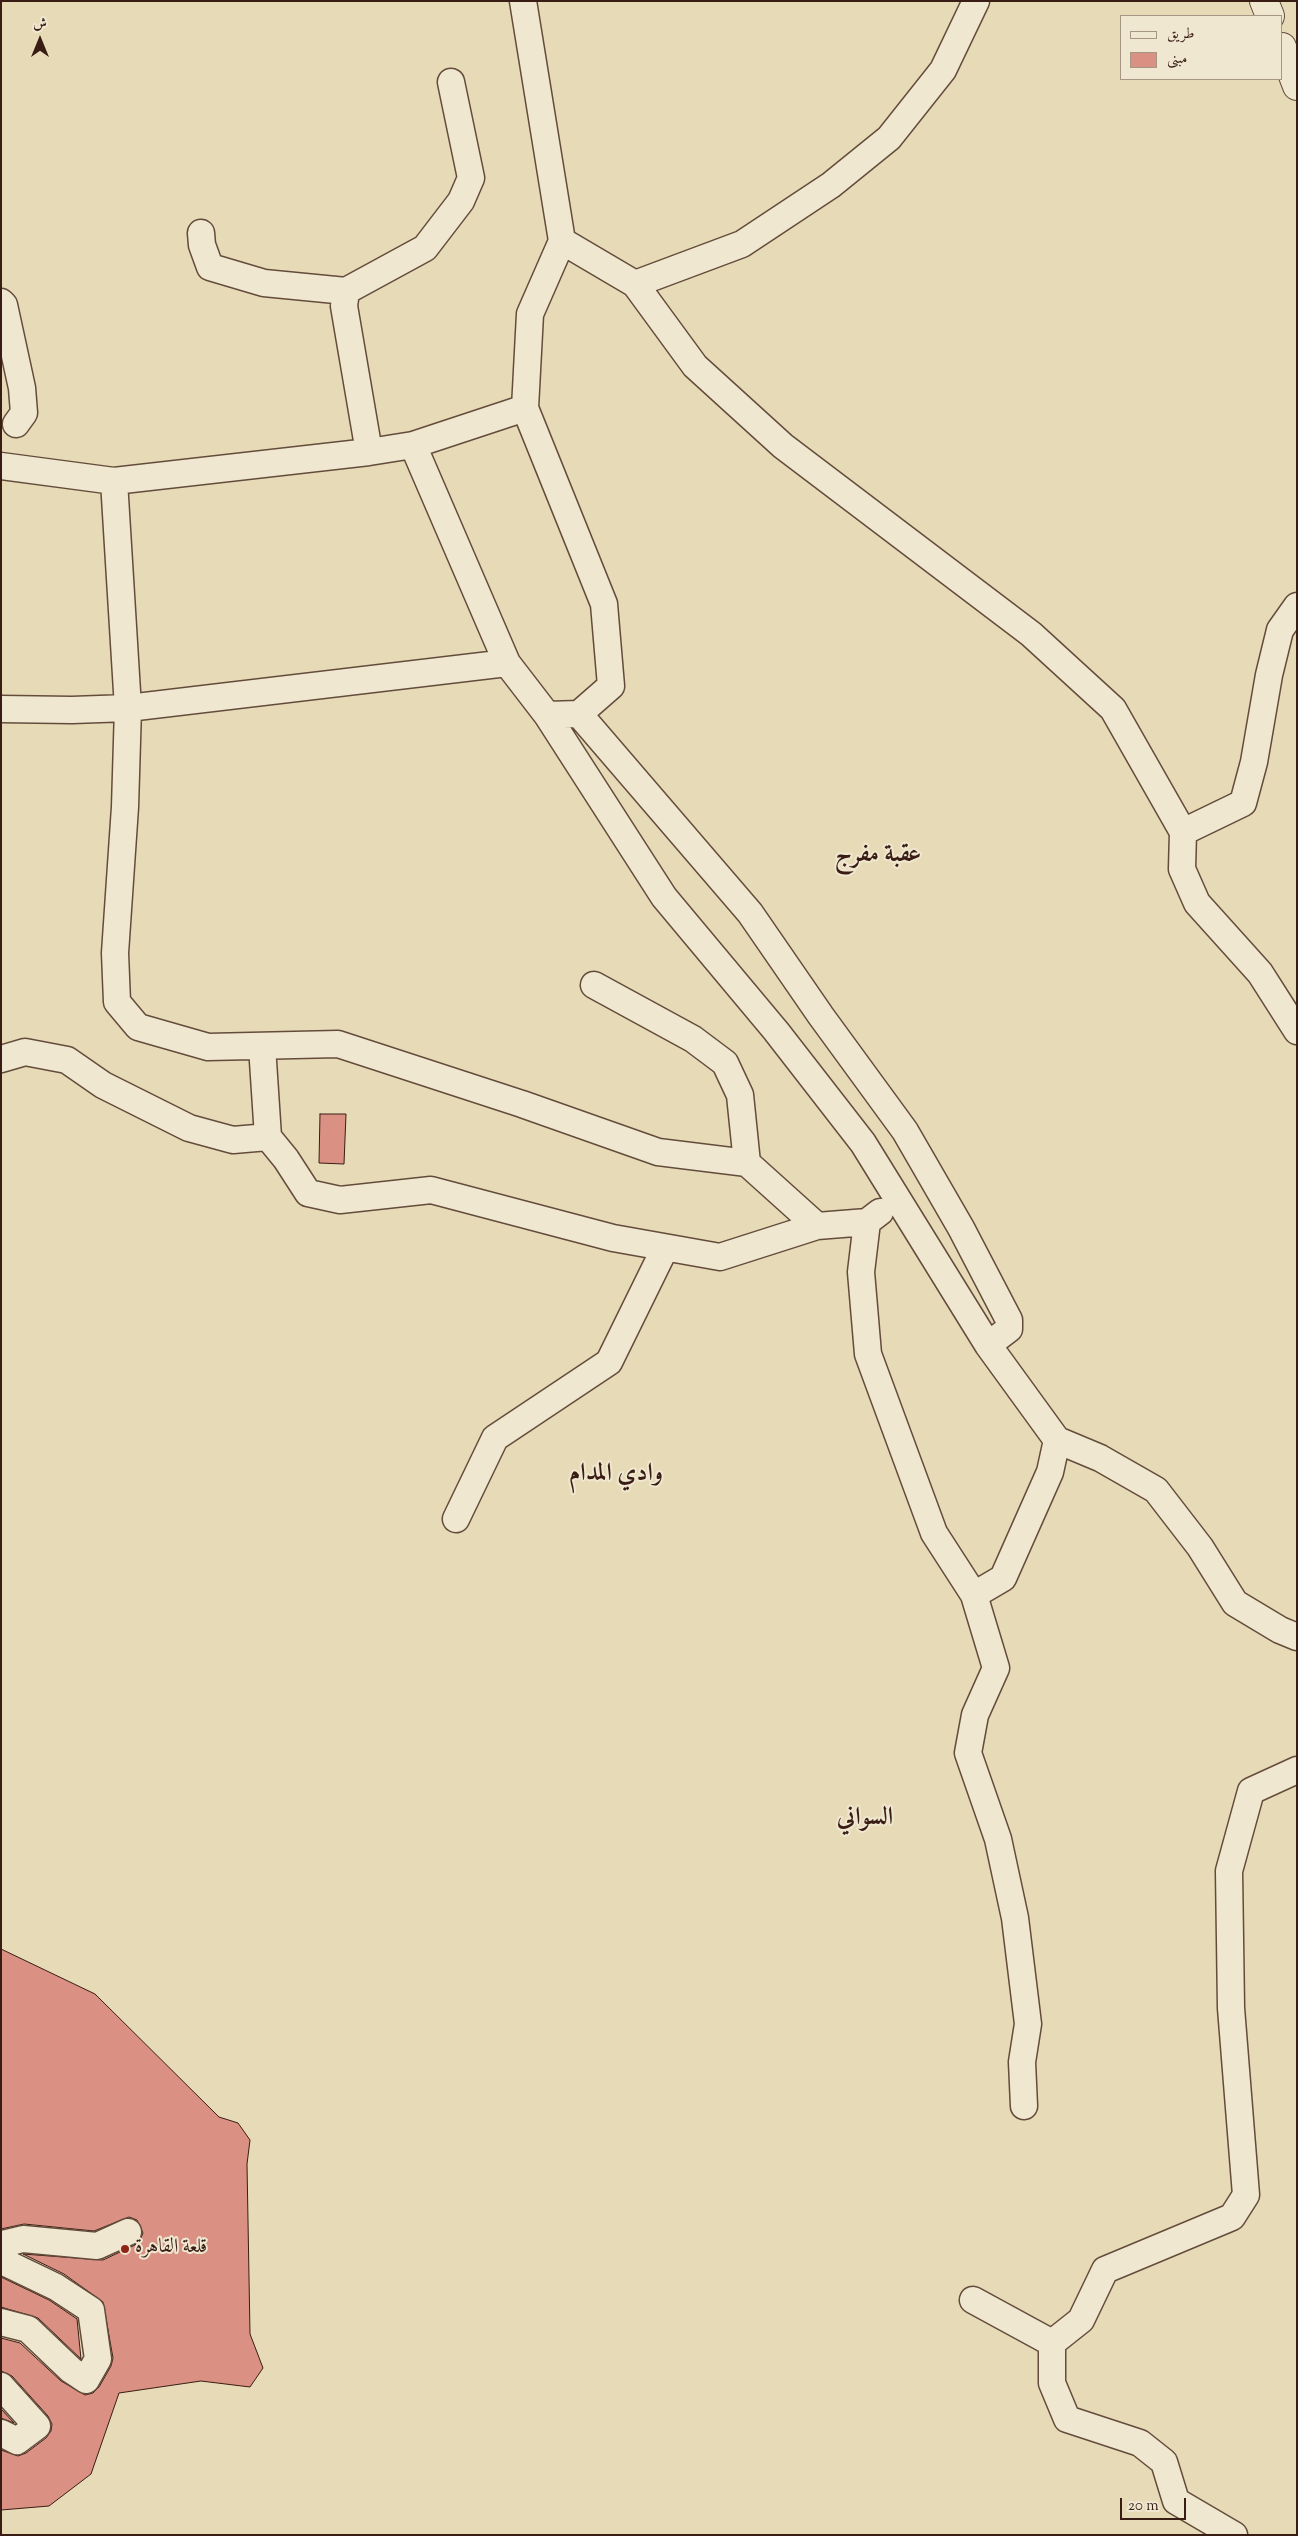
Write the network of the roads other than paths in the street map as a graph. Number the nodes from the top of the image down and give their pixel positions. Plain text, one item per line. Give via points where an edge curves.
1 (523, 1) edge
2 (976, 1) edge
3 (1283, 50) edge
4 (451, 82) dead end
5 (1297, 86) edge
6 (201, 233) dead end
7 (562, 241) junction
8 (635, 284) junction
9 (346, 291) junction
10 (1, 302) edge
11 (525, 408) junction
12 (8, 419) edge
13 (413, 445) junction
14 (369, 452) junction
15 (8, 467) edge
16 (114, 481) junction
17 (1297, 606) edge
18 (507, 663) junction
19 (1, 708) edge
20 (128, 708) junction
21 (579, 714) junction
22 (547, 715) junction
23 (1183, 832) junction
24 (594, 985) dead end
25 (1297, 1031) edge
26 (262, 1046) junction
27 (1, 1059) edge
28 (268, 1138) junction
29 (747, 1163) junction
30 (897, 1200) junction
31 (867, 1222) junction
32 (817, 1226) junction
33 (665, 1248) junction
34 (988, 1345) junction
35 (1056, 1440) junction
36 (456, 1519) dead end
37 (974, 1595) junction
38 (1297, 1637) edge
39 (1297, 1770) edge
40 (1024, 2106) dead end
41 (128, 2232) dead end
42 (973, 2300) dead end
43 (1, 2322) edge
44 (1052, 2343) junction
45 (1, 2386) edge
46 (1, 2433) edge
47 (1234, 2535) edge

1 - 7 street
2 - 8 street via 943,70 888,138 831,185 742,244
3 - 5 street
4 - 9 street via 471,178 461,201 425,248
6 - 9 street via 210,267 264,284
7 - 8 street
7 - 11 street via 530,314
8 - 23 street via 696,366 783,446 1031,634 1113,709
9 - 14 street via 344,306
10 - 12 street via 22,388 24,413
11 - 13 street
11 - 21 street via 604,604 611,686
12 - 15 street
13 - 14 street
13 - 18 street
14 - 16 street
15 - 16 street
16 - 20 street
17 - 23 street via 1280,630 1243,804
18 - 20 street
18 - 22 street
19 - 20 street
20 - 26 street via 115,953 117,1002 138,1027 208,1047
21 - 22 street
21 - 34 street via 750,913 905,1131 1009,1320 1009,1329
22 - 30 street via 664,897 776,1031 857,1136
23 - 25 street via 1182,869 1197,903 1260,973
24 - 29 street via 693,1039 725,1063 740,1095
26 - 28 street
26 - 29 street via 338,1044 658,1152
27 - 28 street via 25,1052 67,1060 103,1085 188,1128 233,1140
28 - 33 street via 308,1193 340,1200 431,1190 613,1238
29 - 32 street
30 - 31 street
30 - 34 street
31 - 32 street
31 - 37 street via 861,1272 868,1354 934,1533
32 - 33 street via 720,1257
33 - 36 street via 609,1362 495,1438
34 - 35 street
35 - 37 street via 1050,1472 1003,1578
35 - 38 street via 1100,1458 1156,1490 1200,1547 1235,1603
37 - 40 street via 996,1668 975,1714 968,1753 998,1840 1015,1918 1028,2024 1022,2062
39 - 44 street via 1251,1790 1229,1871 1231,2008 1246,2195 1232,2217 1105,2270 1081,2320
41 - 43 street via 97,2246 23,2239 3,2244 6,2263 91,2310 98,2360 86,2380 28,2329
42 - 44 street
44 - 47 street via 1052,2382 1066,2419 1140,2443 1164,2462 1176,2501
45 - 46 street via 37,2426 17,2441

